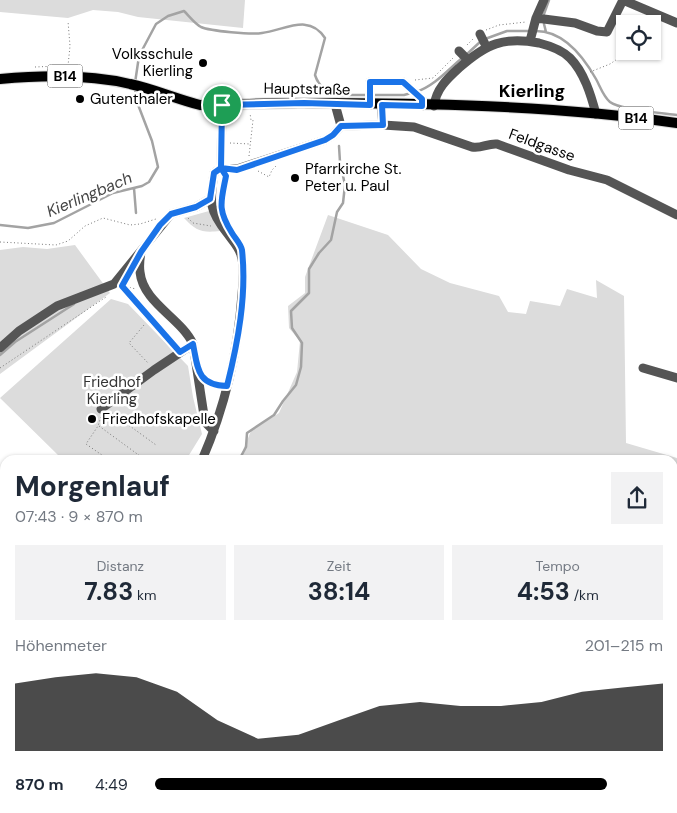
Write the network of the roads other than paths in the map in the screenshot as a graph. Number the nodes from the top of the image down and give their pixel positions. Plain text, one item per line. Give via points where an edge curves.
1 (544, 0) edge
2 (535, 20) junction
3 (677, 23) edge
4 (480, 34) dead end
5 (531, 38) junction
6 (487, 48) junction
7 (460, 51) dead end
8 (468, 60) junction
9 (0, 79) edge
10 (420, 101) junction
11 (370, 102) junction
12 (335, 104) junction
13 (222, 105) junction
14 (382, 105) junction
15 (434, 106) junction
16 (596, 114) junction
17 (677, 123) edge
18 (383, 125) junction
19 (341, 126) junction
20 (221, 168) junction
21 (210, 199) junction
22 (677, 215) edge
23 (141, 252) junction
24 (193, 344) junction
25 (0, 348) edge
26 (643, 368) dead end
27 (677, 378) edge
28 (103, 408) road end
29 (214, 431) junction
30 (204, 455) edge

1 - 2 street
2 - 3 street via 575,23 607,32 622,0
2 - 5 street
4 - 6 street
5 - 6 street via 508,40
5 - 16 street via 570,57 590,92
6 - 8 street
7 - 8 street
8 - 15 street via 445,81
9 - 13 main road, Hauptstraße / B14 via 59,76 114,80 200,105
10 - 11 street via 403,82 370,82
10 - 14 main road, Hauptstraße / B14
10 - 15 main road, Hauptstraße / B14
11 - 12 main road, Hauptstraße / B14
11 - 14 main road, Hauptstraße / B14
12 - 13 main road, Hauptstraße / B14
12 - 19 street
13 - 20 street
14 - 18 street
15 - 16 main road, Hauptstraße / B14 via 526,108
16 - 17 main road, Hauptstraße / B14
18 - 19 street
18 - 22 street, Feldgasse via 414,127 476,148 498,144 606,180
19 - 20 street via 325,140 237,170
20 - 21 street via 214,173
21 - 23 street via 171,214
21 - 29 street via 212,209 243,261 240,330
23 - 24 street via 140,273 144,286 189,334
23 - 25 street via 114,284 57,306
24 - 28 street
24 - 29 street via 205,422
26 - 27 street
29 - 30 street

